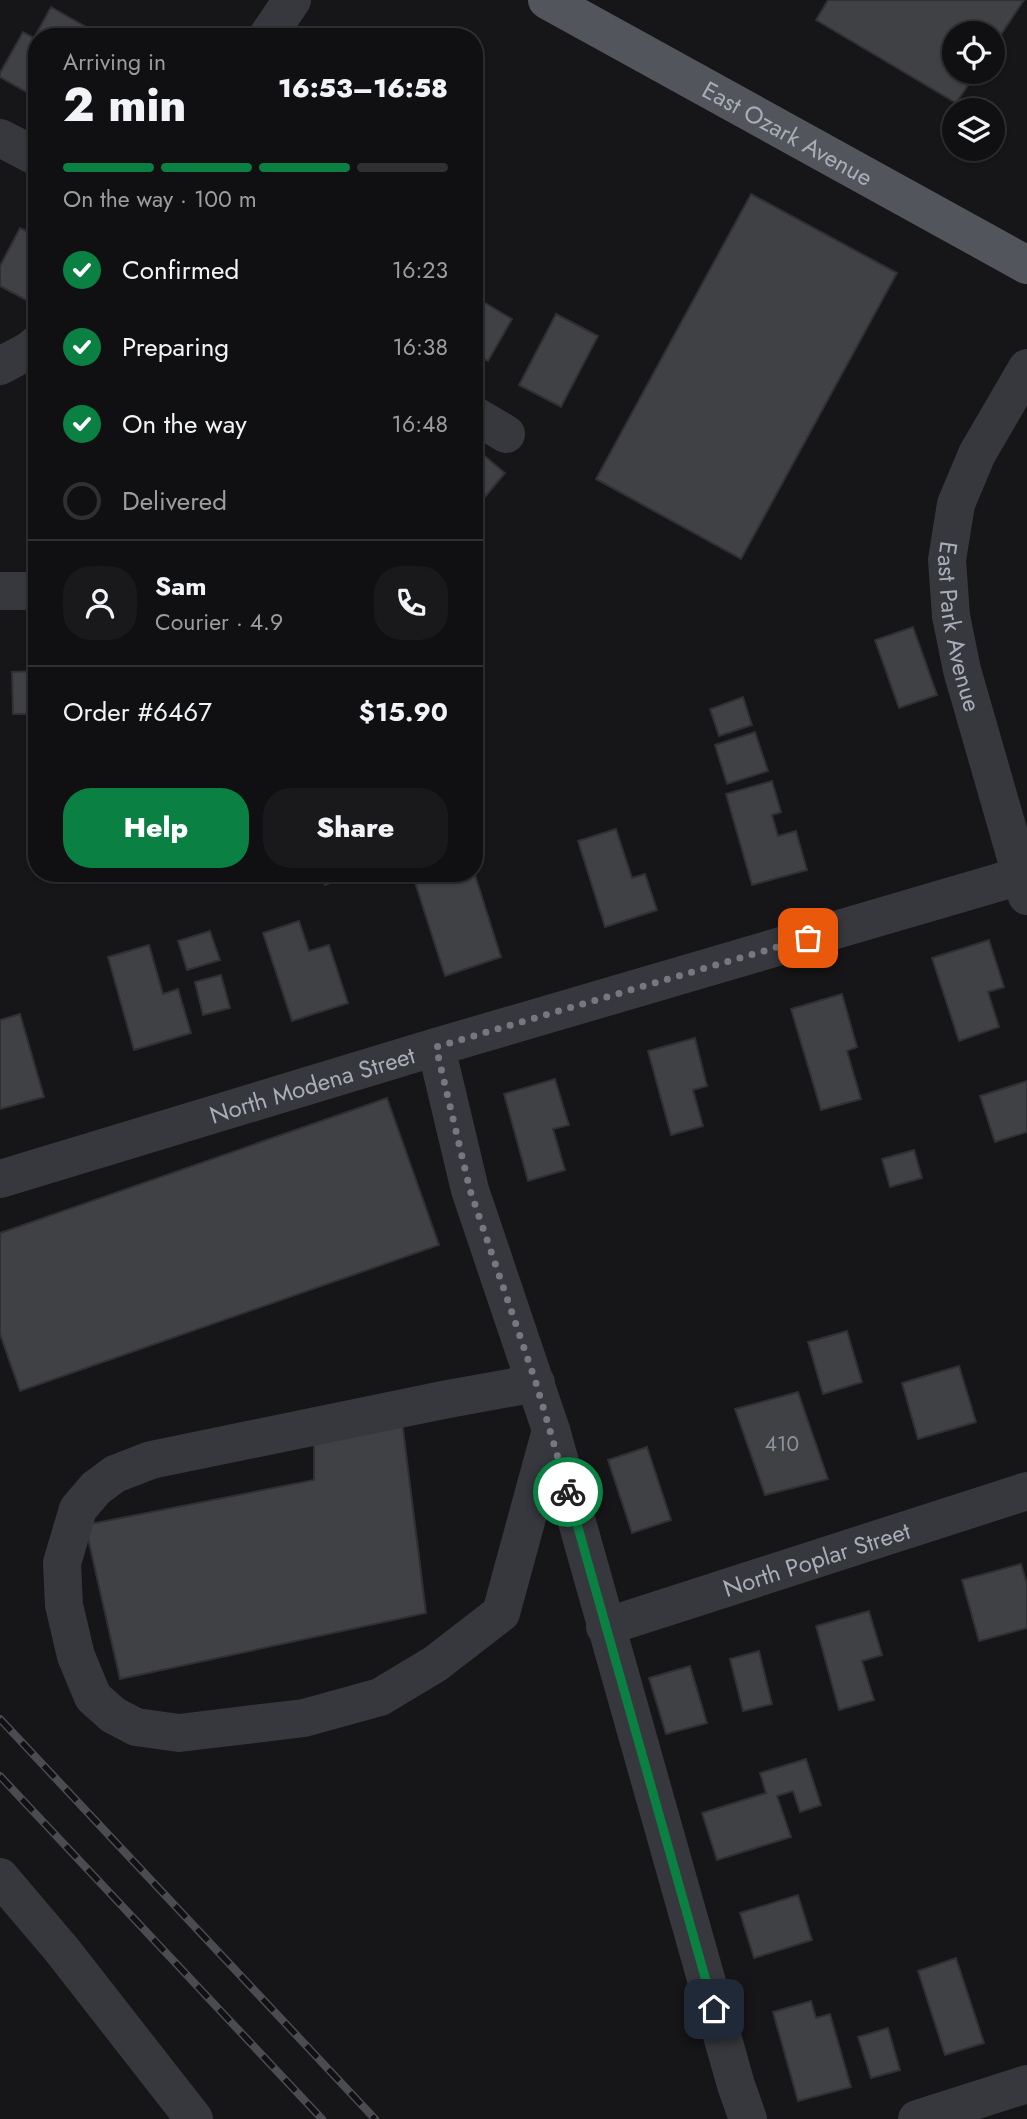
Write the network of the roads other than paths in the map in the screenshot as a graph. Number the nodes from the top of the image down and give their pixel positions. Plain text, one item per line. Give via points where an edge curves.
1 (292, 0) edge
2 (547, 0) edge
3 (273, 28) edge
4 (0, 138) edge
5 (28, 152) edge
6 (1027, 265) edge
7 (28, 351) edge
8 (0, 366) edge
9 (1027, 368) edge
10 (0, 591) edge
11 (28, 591) edge
12 (1025, 882) edge
13 (436, 1047) junction
14 (0, 1179) edge
15 (536, 1383) junction
16 (551, 1430) junction
17 (1027, 1491) edge
18 (605, 1627) junction
19 (0, 1877) edge
20 (1027, 2084) edge
21 (194, 2119) edge
22 (748, 2119) edge
23 (917, 2119) edge

1 - 3 street
2 - 6 main road, East Ozark Avenue
4 - 5 street
7 - 8 street
9 - 12 street, East Park Avenue via 978,454 956,505 947,560 951,616 962,670
10 - 11 street
12 - 13 street, North Modena Street
13 - 14 street, North Modena Street
13 - 15 street via 470,1190
15 - 16 street
15 - 16 street via 151,1460 96,1488 79,1509 62,1563 64,1605 76,1656 93,1697 136,1727 179,1733 304,1718 380,1697 435,1664 501,1613
16 - 18 street
17 - 18 street, North Poplar Street
18 - 22 street
19 - 21 street
20 - 23 street

